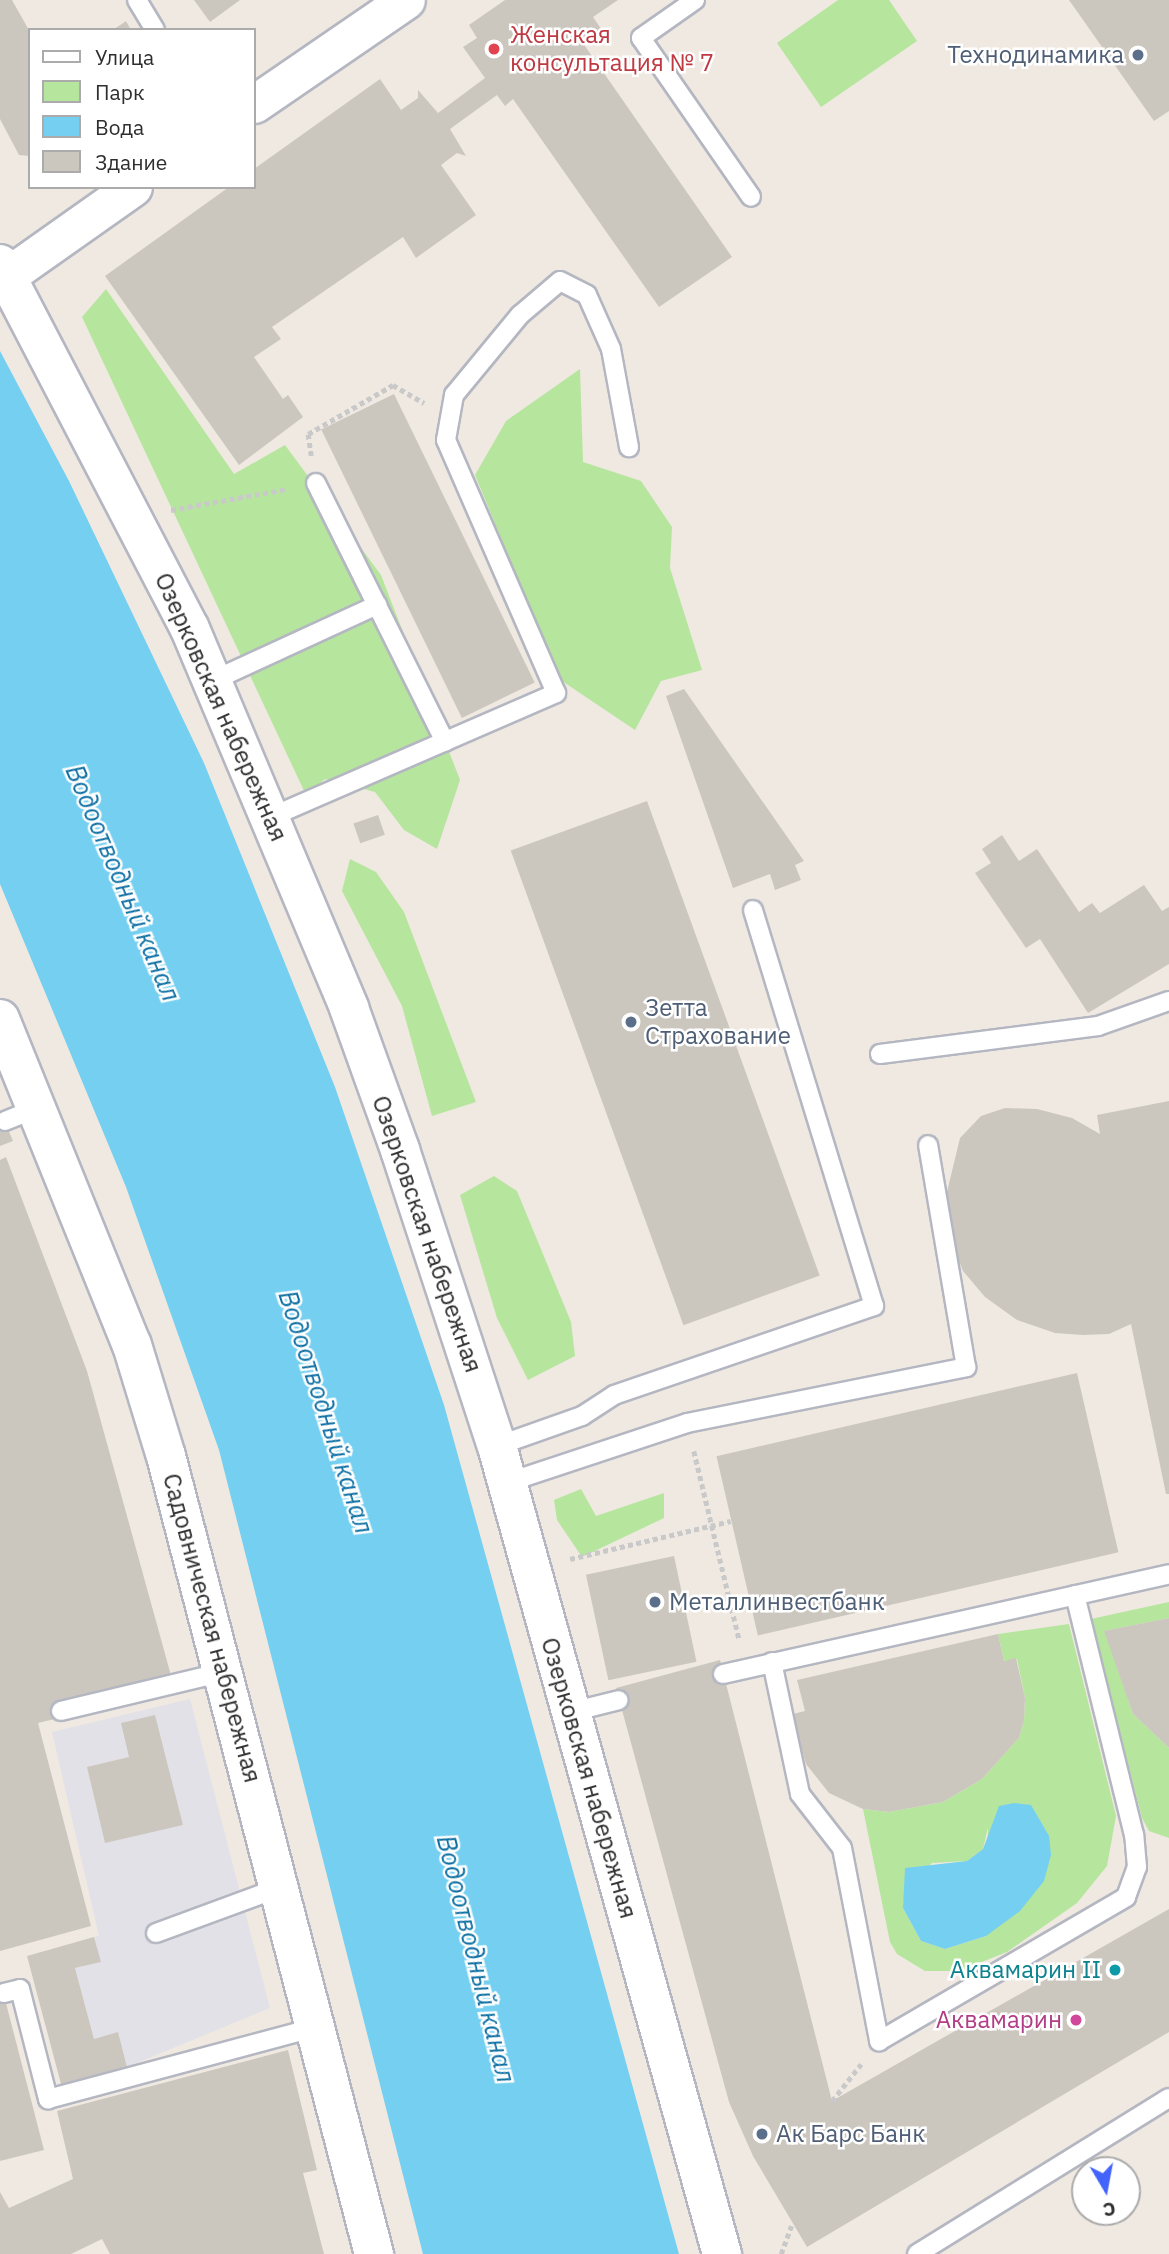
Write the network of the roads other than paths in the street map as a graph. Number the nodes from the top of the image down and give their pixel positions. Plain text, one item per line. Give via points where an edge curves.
1 (137, 0) edge
2 (406, 0) edge
3 (695, 0) edge
4 (154, 28) edge
5 (256, 103) edge
6 (130, 189) edge
7 (751, 197) dead end
8 (4, 270) edge
9 (629, 447) dead end
10 (316, 483) road end
11 (377, 605) junction
12 (212, 681) junction
13 (445, 741) junction
14 (271, 817) junction
15 (753, 909) dead end
16 (1169, 1001) edge
17 (0, 1019) edge
18 (880, 1054) dead end
19 (928, 1144) dead end
20 (497, 1446) junction
21 (506, 1483) junction
22 (1169, 1574) edge
23 (1075, 1595) junction
24 (772, 1662) junction
25 (225, 1672) junction
26 (723, 1674) dead end
27 (619, 1700) dead end
28 (61, 1711) dead end
29 (571, 1712) junction
30 (278, 1888) junction
31 (156, 1933) dead end
32 (4, 1993) dead end
33 (313, 2028) junction
34 (1169, 2098) edge
35 (374, 2254) edge
36 (722, 2254) edge
37 (917, 2254) edge

1 - 4 lane
2 - 5 street
3 - 7 lane via 640,38
6 - 8 street
8 - 12 street, Озерковская набережная via 115,478
9 - 13 lane via 611,349 587,295 560,281 520,315 454,395 446,440 556,693
10 - 11 lane
11 - 12 lane
11 - 13 lane
12 - 14 street, Озерковская набережная
13 - 14 lane
14 - 20 street, Озерковская набережная via 400,1150
15 - 20 lane via 874,1306 614,1395 582,1416
16 - 18 lane via 1098,1026
17 - 25 street, Садовническая набережная via 22,1114 132,1345
19 - 21 lane via 966,1367 687,1423
20 - 21 street, Озерковская набережная
21 - 29 street, Озерковская набережная
22 - 23 lane
23 - 24 lane
23 - 24 lane via 1134,1835 1138,1867 1126,1897 879,2041 842,1848 800,1794
24 - 26 lane
25 - 28 lane
25 - 30 street, Садовническая набережная
27 - 29 lane
29 - 36 street, Озерковская набережная
30 - 31 lane
30 - 33 street, Садовническая набережная
32 - 33 lane via 20,1989 48,2099
33 - 35 street, Садовническая набережная
34 - 37 lane

